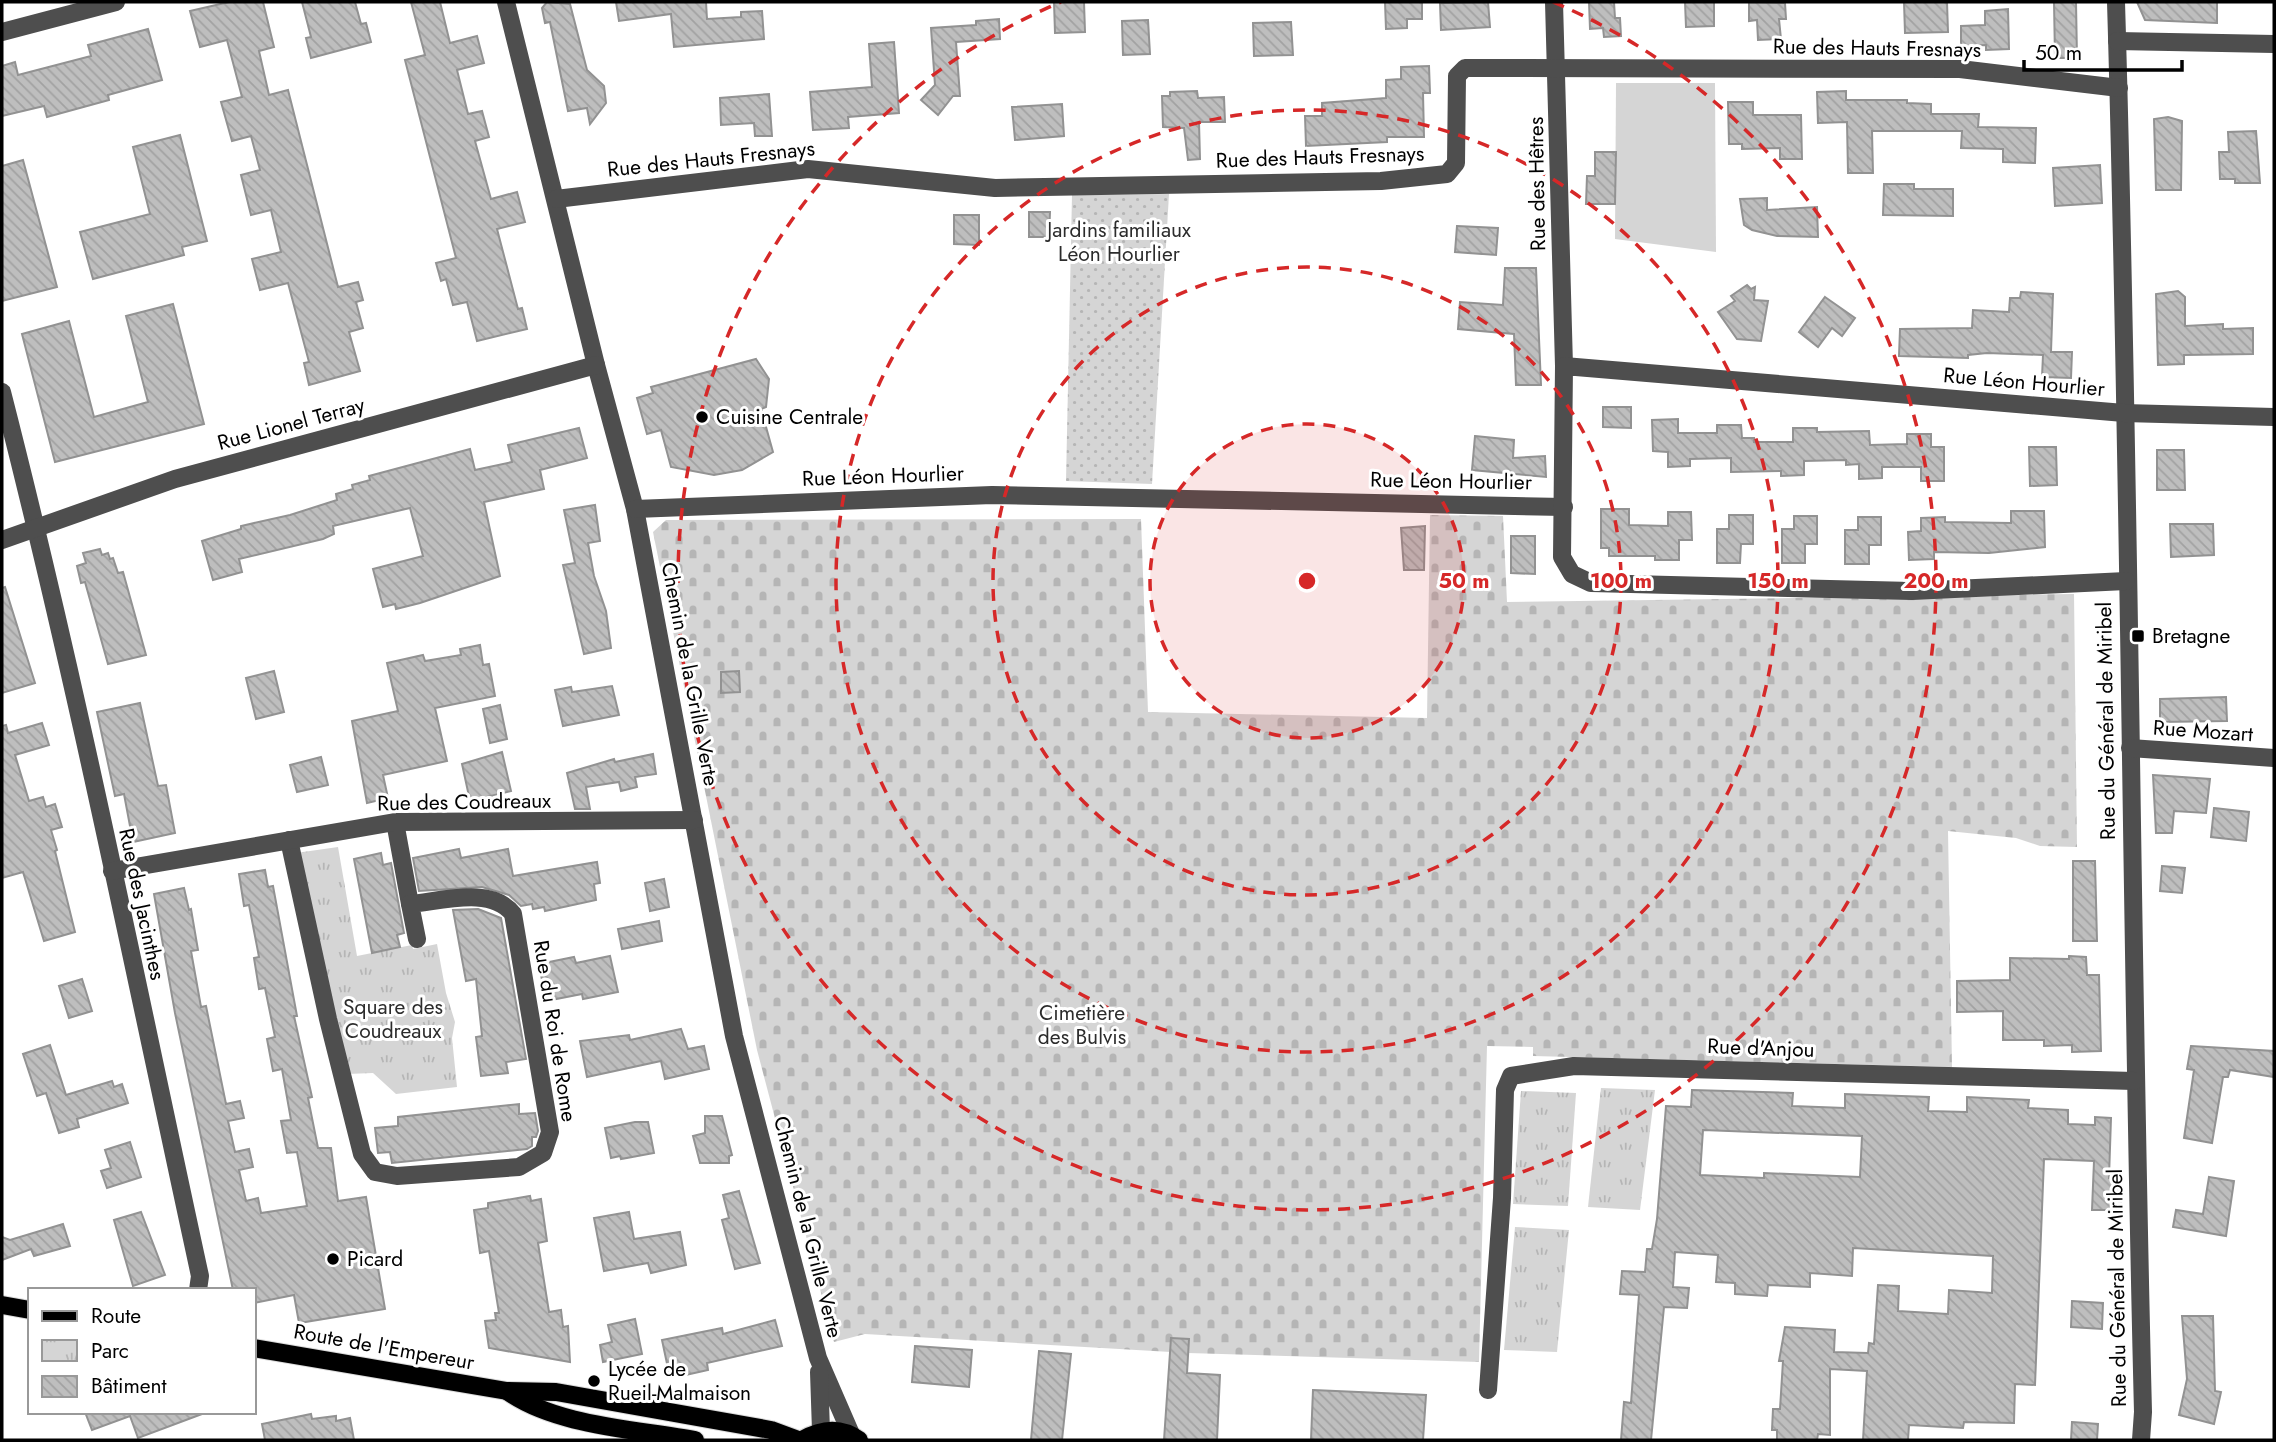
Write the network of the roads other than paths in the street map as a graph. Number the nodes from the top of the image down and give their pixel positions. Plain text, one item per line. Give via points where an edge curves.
1 (117, 2) edge
2 (506, 2) edge
3 (1554, 2) edge
4 (2116, 2) edge
5 (2, 32) edge
6 (2117, 41) junction
7 (2274, 44) edge
8 (1557, 68) junction
9 (2119, 88) junction
10 (556, 199) junction
11 (596, 365) junction
12 (1564, 366) junction
13 (2, 392) edge
14 (2124, 414) junction
15 (2274, 416) edge
16 (1564, 507) junction
17 (635, 509) junction
18 (37, 528) junction
19 (2, 540) edge
20 (2126, 581) junction
21 (2130, 748) junction
22 (2274, 758) edge
23 (694, 820) junction
24 (395, 822) junction
25 (289, 840) junction
26 (112, 871) junction
27 (410, 904) junction
28 (417, 939) dead end
29 (2134, 1081) junction
30 (198, 1288) edge
31 (2, 1305) edge
32 (28, 1310) edge
33 (256, 1348) edge
34 (818, 1358) junction
35 (1488, 1390) dead end
36 (507, 1391) junction
37 (821, 1431) junction
38 (855, 1437) edge
39 (695, 1440) edge
40 (800, 1440) edge
41 (2141, 1440) edge

1 - 5 street
2 - 10 street, Chemin de la Grille Verte
3 - 8 street, Rue des Hêtres
4 - 6 street, Rue du Général de Miribel
6 - 7 street
6 - 9 street, Rue du Général de Miribel
8 - 9 street, Rue des Hauts Fresnays via 1960,69
8 - 10 street, Rue des Hauts Fresnays via 1465,68 1457,76 1456,163 1447,174 1381,181 995,188 808,169
8 - 12 street, Rue des Hêtres
9 - 14 street, Rue du Général de Miribel
10 - 11 street, Chemin de la Grille Verte
11 - 17 street, Chemin de la Grille Verte
11 - 18 street, Rue Lionel Terray via 175,479
12 - 14 street, Rue Léon Hourlier
12 - 16 street
13 - 18 street, Rue des Jacinthes
14 - 15 street, Rue Léon Hourlier
14 - 20 street, Rue du Général de Miribel
16 - 17 street, Rue Léon Hourlier via 992,495
16 - 20 street via 1562,557 1572,574 1591,583 1912,591
17 - 23 street, Chemin de la Grille Verte
18 - 19 street, Rue Lionel Terray
18 - 26 street, Rue des Jacinthes
20 - 21 street, Rue du Général de Miribel
21 - 22 street, Rue Mozart
21 - 29 street, Rue du Général de Miribel
23 - 24 street, Rue des Coudreaux
23 - 34 street, Chemin de la Grille Verte via 734,1036
24 - 25 street, Rue des Coudreaux
24 - 27 street
25 - 26 street, Rue des Coudreaux
25 - 27 street, Rue du Roi de Rome via 362,1154 375,1172 397,1176 519,1167 542,1153 550,1132 513,914 505,903 488,897
26 - 30 street, Rue des Jacinthes via 200,1276
27 - 28 street
29 - 35 street, Rue d'Anjou via 1574,1066 1511,1076 1505,1090
29 - 41 street, Rue du Général de Miribel
31 - 32 main road
33 - 36 main road, Route de l'Empereur
34 - 37 street, Chemin de la Grille Verte
34 - 38 street, Chemin de la Grille Verte
36 - 39 main road, Route de l'Empereur via 554,1414
36 - 40 main road, Route de l'Empereur via 556,1392 771,1430
37 - 38 main road via 836,1430
37 - 40 main road

